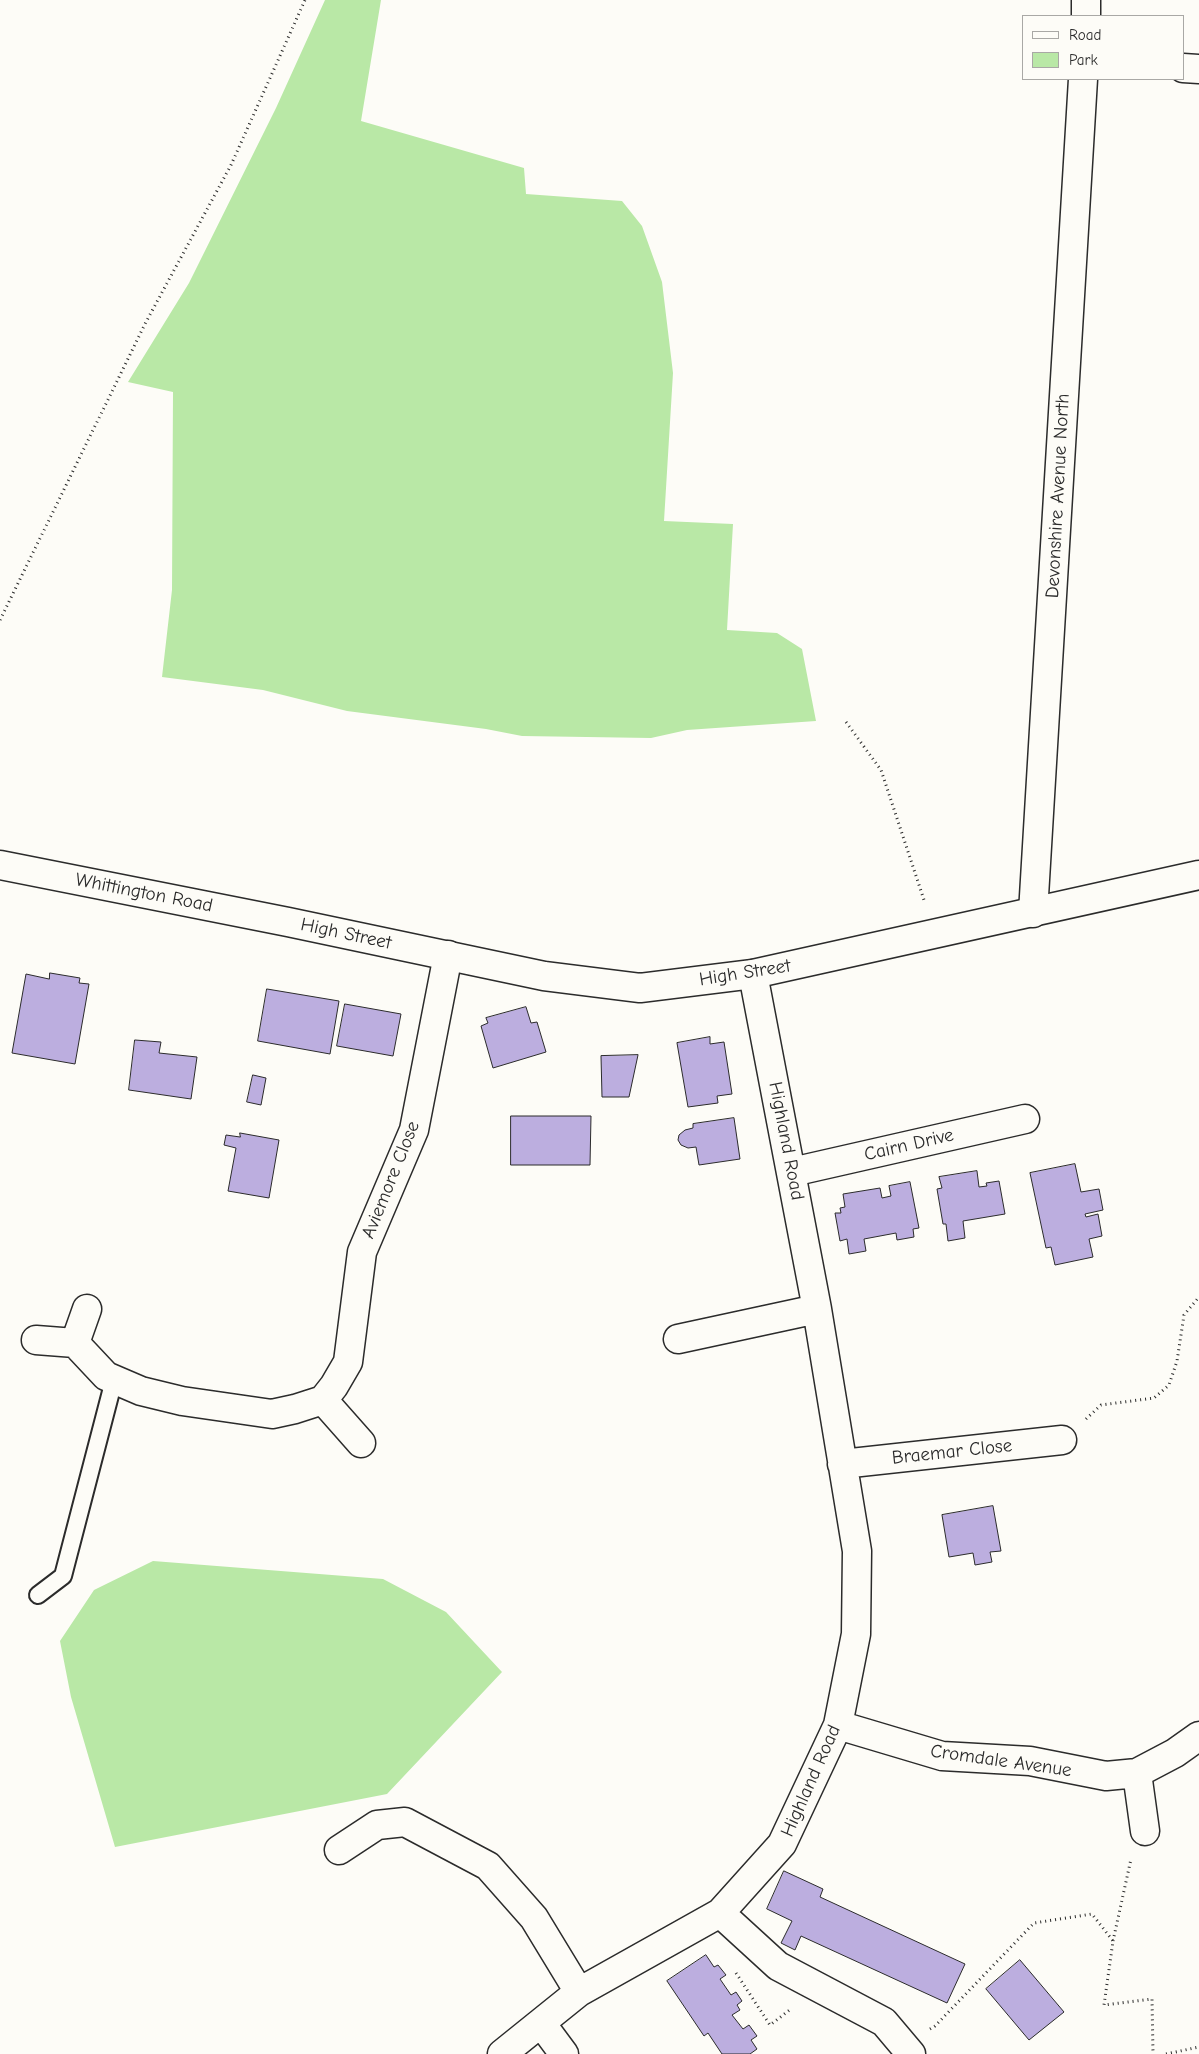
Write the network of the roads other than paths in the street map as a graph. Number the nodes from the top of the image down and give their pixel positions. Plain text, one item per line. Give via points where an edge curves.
1 (1086, 0) edge
2 (1086, 15) edge
3 (1184, 68) edge
4 (1199, 69) edge
5 (1083, 80) edge
6 (0, 865) edge
7 (1199, 875) edge
8 (1032, 913) junction
9 (288, 922) joint
10 (448, 955) junction
11 (753, 974) junction
12 (1025, 1119) dead end
13 (792, 1172) junction
14 (87, 1309) dead end
15 (817, 1309) junction
16 (678, 1339) dead end
17 (36, 1340) dead end
18 (75, 1343) junction
19 (114, 1380) junction
20 (323, 1400) junction
21 (1062, 1440) road end
22 (362, 1443) dead end
23 (842, 1464) junction
24 (38, 1595) dead end
25 (838, 1725) junction
26 (1199, 1736) edge
27 (1136, 1773) junction
28 (1145, 1831) road end
29 (339, 1850) dead end
30 (720, 1913) junction
31 (579, 1992) junction
32 (540, 2023) junction
33 (907, 2048) edge
34 (502, 2054) edge
35 (564, 2054) edge

1 - 2 street
3 - 4 street
5 - 8 street, Devonshire Avenue North
6 - 9 street, Whittington Road
7 - 8 street, High Street
8 - 11 street, High Street
9 - 10 street, High Street
10 - 11 street, High Street via 544,976 640,988
10 - 20 street, Aviemore Close via 414,1130 362,1252 348,1362
11 - 13 street, Highland Road
12 - 13 street, Cairn Drive
13 - 15 street, Highland Road
14 - 18 street
15 - 16 street
15 - 23 street, Highland Road
17 - 18 street
18 - 19 street via 106,1376
19 - 20 street via 141,1391 182,1401 272,1414
19 - 24 lane via 63,1576
20 - 22 street
21 - 23 street, Braemar Close
23 - 25 street, Highland Road via 856,1551 856,1634
25 - 27 street, Cromdale Avenue via 942,1756 1030,1761 1106,1776
25 - 30 street, Highland Road via 782,1844
26 - 27 street, Cromdale Avenue via 1175,1753
27 - 28 street
29 - 31 street via 377,1825 405,1822 488,1866 534,1918
30 - 31 street, Highland Road
30 - 33 street via 778,1966 884,2022
31 - 32 street, Highland Road
32 - 34 street, Highland Road
32 - 35 street

